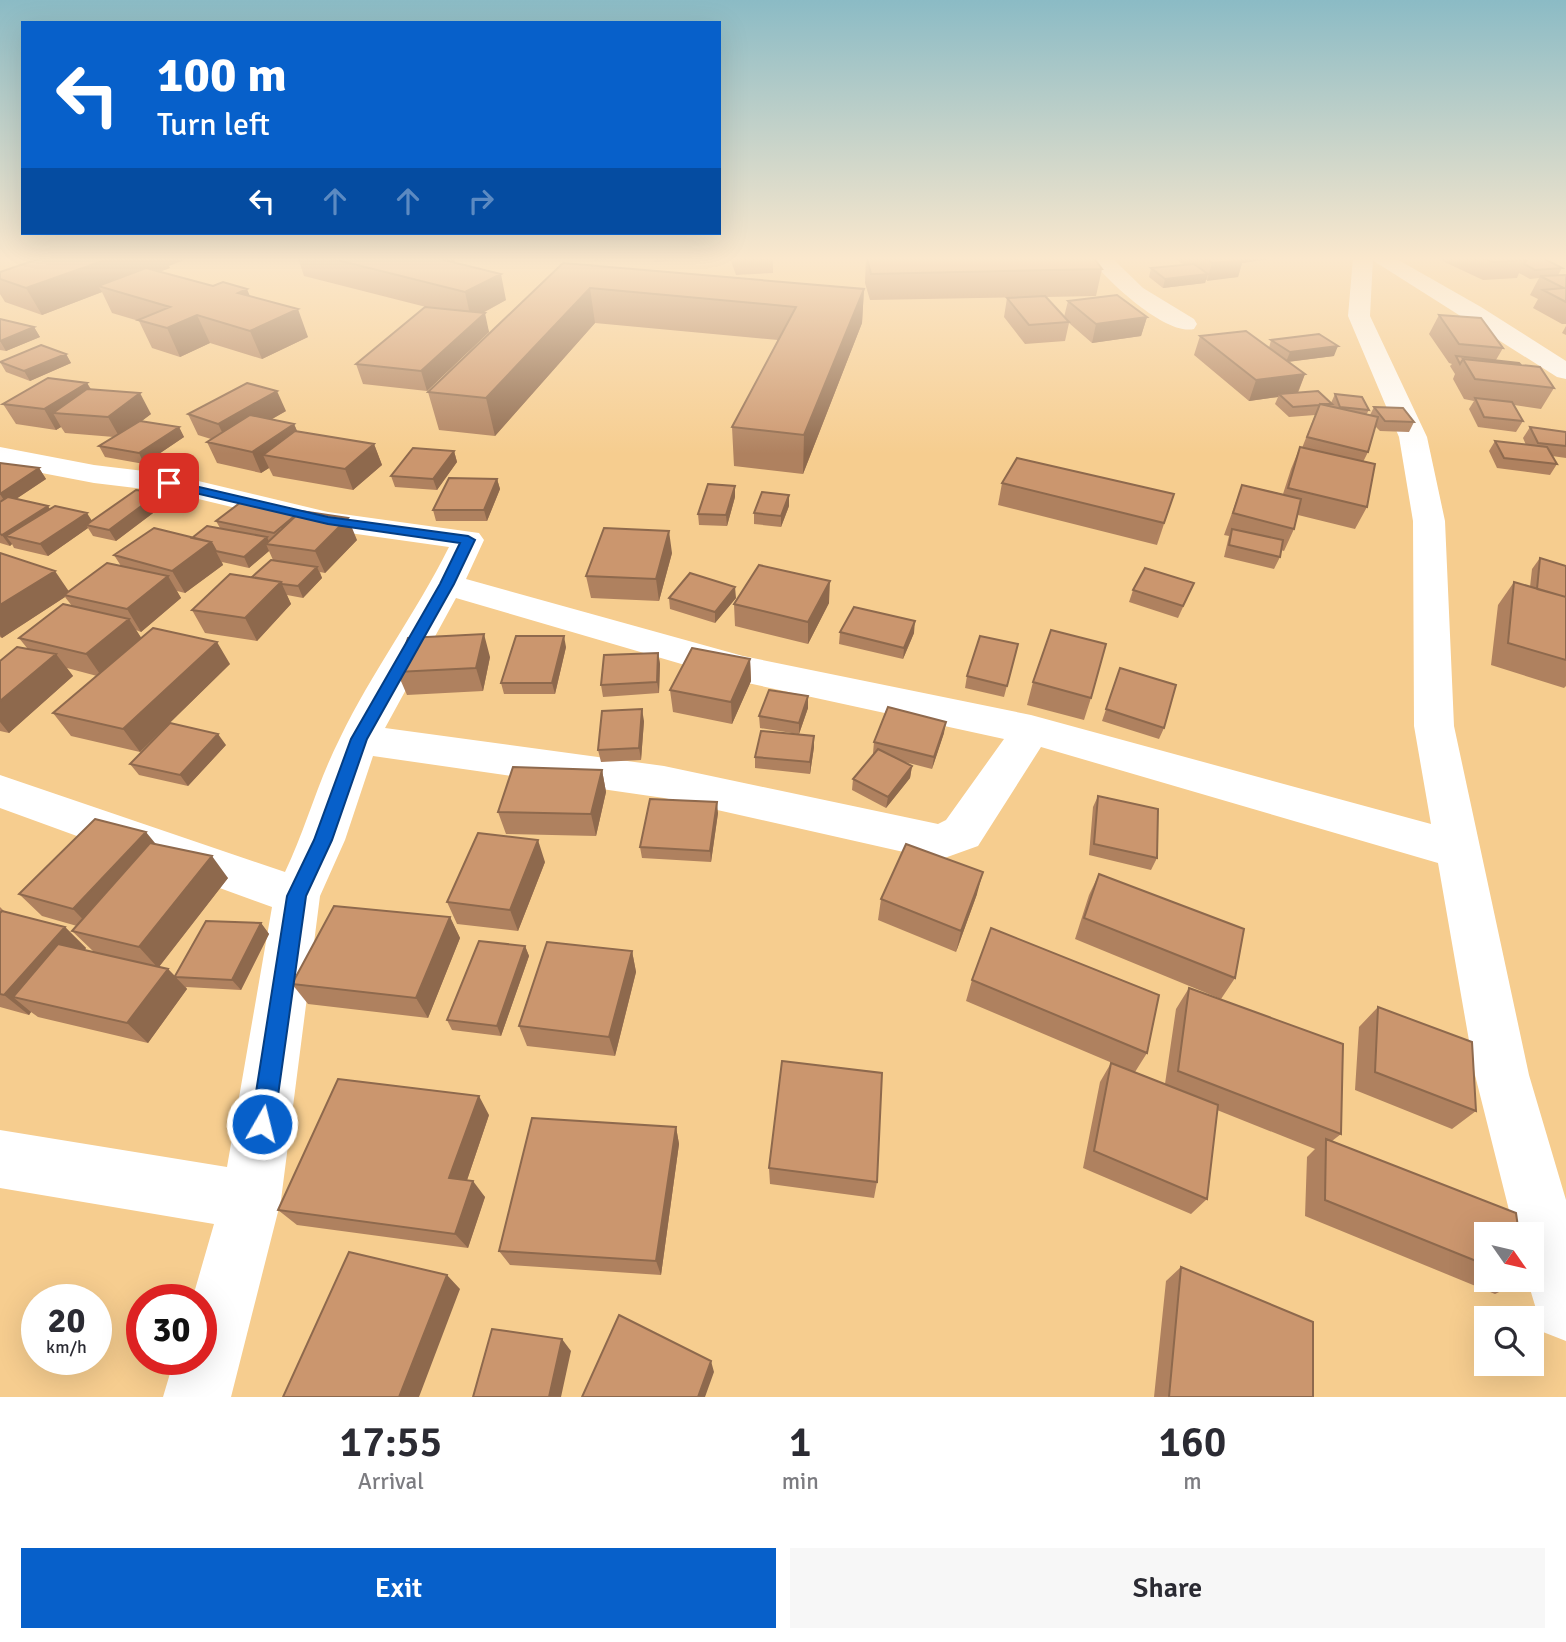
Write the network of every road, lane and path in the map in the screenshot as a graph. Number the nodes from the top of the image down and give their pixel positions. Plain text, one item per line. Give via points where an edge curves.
1 (1362, 323) edge
2 (1490, 323) edge
3 (1566, 372) edge
4 (0, 456) edge
5 (447, 584) junction
6 (1031, 730) junction
7 (359, 739) junction
8 (0, 791) edge
9 (1458, 850) junction
10 (296, 896) junction
11 (0, 1159) edge
12 (251, 1200) junction
13 (1566, 1309) edge
14 (197, 1397) edge

1 - 9 main road via 1413,437 1429,521 1434,726
2 - 3 main road
4 - 5 main road via 169,483 328,521 468,540
5 - 6 main road via 743,669
5 - 7 main road
6 - 7 main road via 962,833 939,842 664,782
6 - 9 main road
7 - 10 main road via 323,840
8 - 10 main road
9 - 13 main road via 1502,1075
10 - 12 main road
11 - 12 main road
12 - 14 main road

